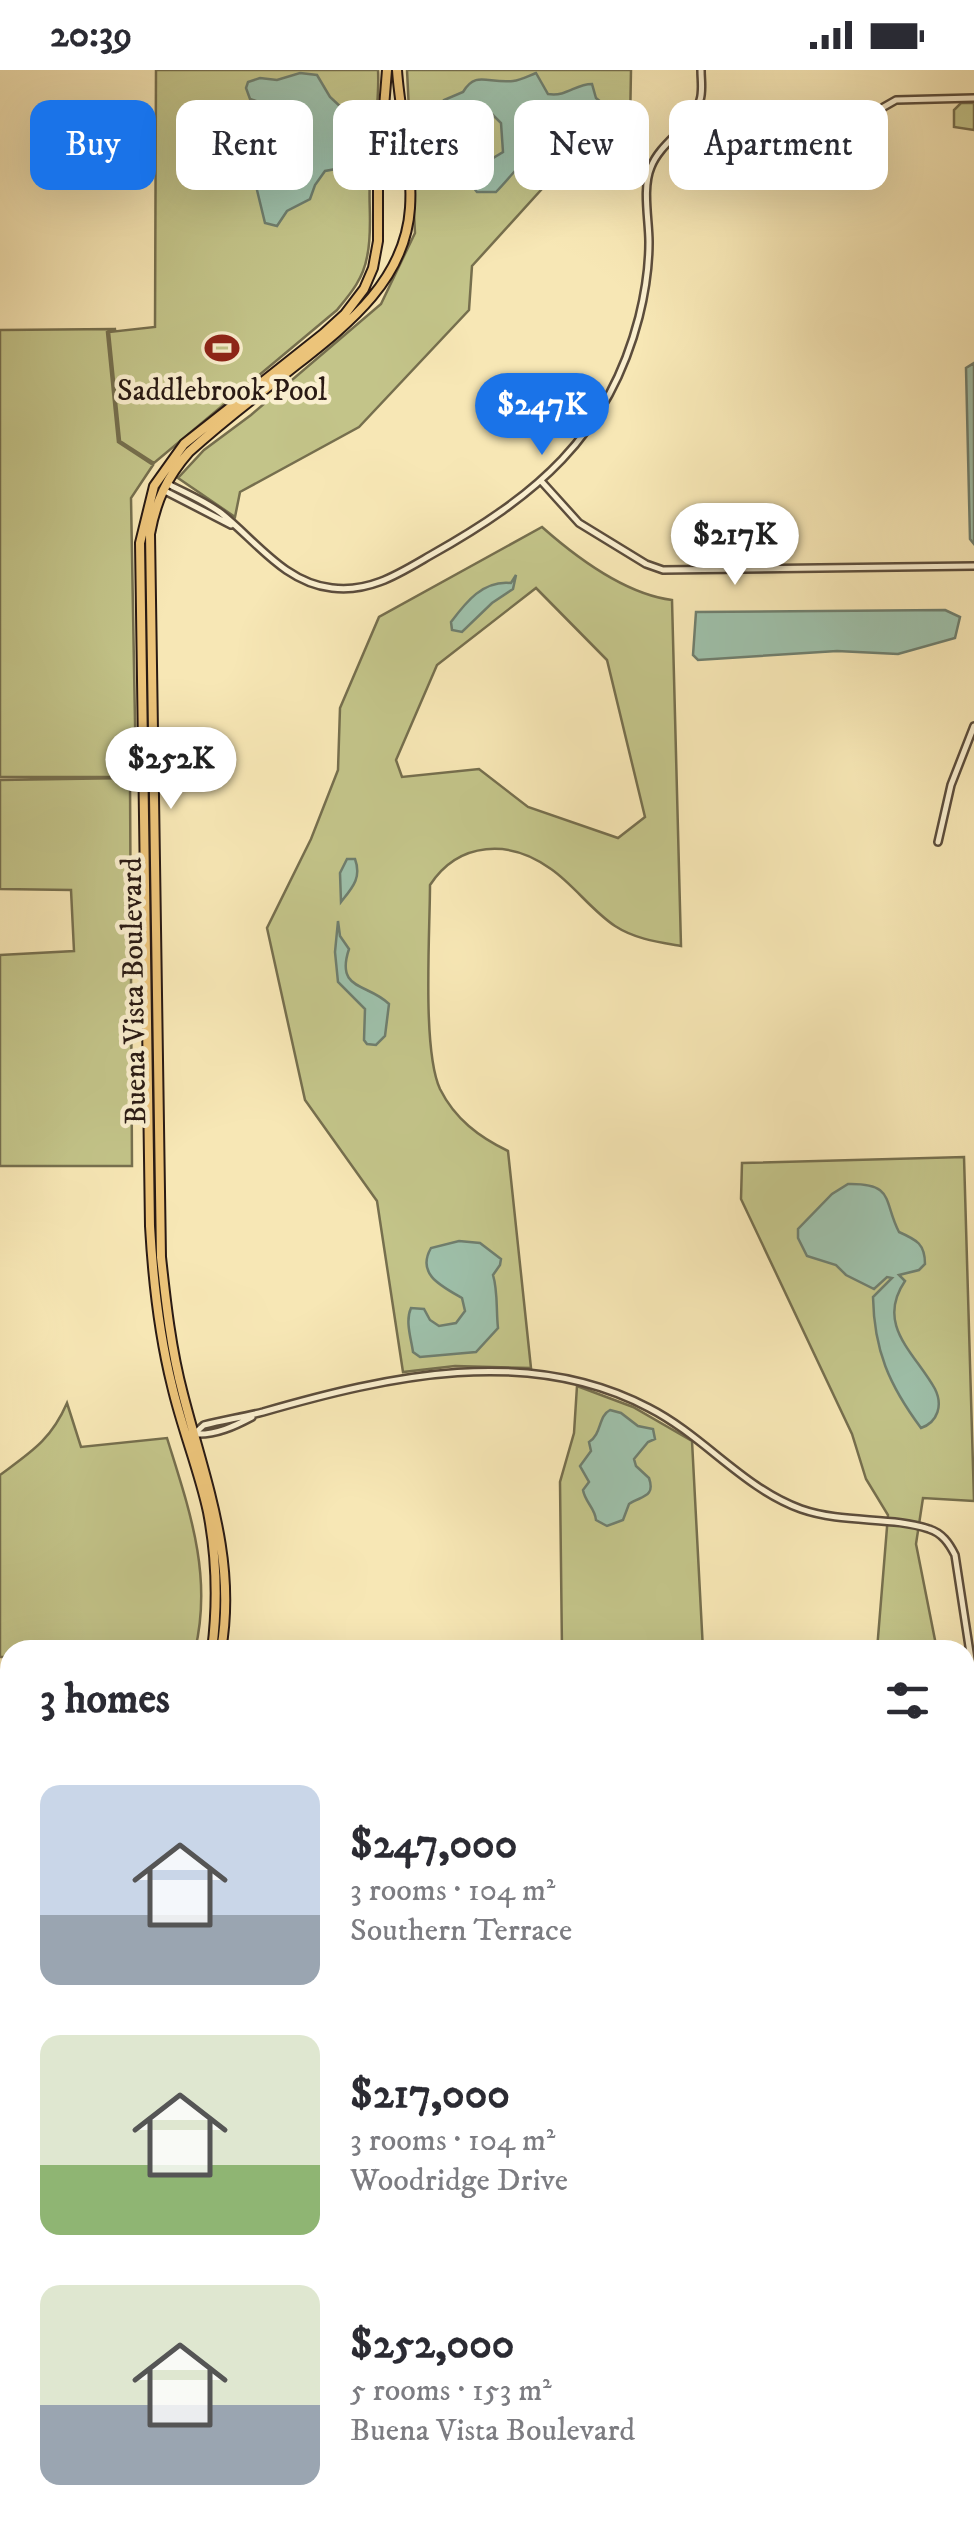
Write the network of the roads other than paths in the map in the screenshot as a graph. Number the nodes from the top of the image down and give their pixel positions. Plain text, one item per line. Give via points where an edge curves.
1 (387, 70) edge
2 (397, 70) edge
3 (701, 70) edge
4 (974, 98) edge
5 (700, 100) edge
6 (888, 105) edge
7 (669, 142) edge
8 (542, 482) junction
9 (160, 484) junction
10 (974, 566) edge
11 (974, 726) edge
12 (938, 842) dead end
13 (190, 1435) junction
14 (213, 1640) edge
15 (223, 1640) edge
16 (968, 1640) edge

1 - 9 main road, Buena Vista Boulevard via 378,241 364,289 334,324 184,444
2 - 9 main road, Buena Vista Boulevard via 410,209 386,277 347,325 224,421
3 - 5 street
4 - 6 street
7 - 8 street via 649,171 644,296 621,370 596,416
8 - 9 street via 484,525 388,579 356,589 306,582 215,512
8 - 10 street via 578,524 664,570
9 - 13 main road, Buena Vista Boulevard via 140,543 150,1226 158,1317
11 - 12 street
13 - 14 main road, Buena Vista Boulevard via 214,1551
13 - 15 main road, Buena Vista Boulevard via 214,1502 224,1559
13 - 16 street via 204,1425 357,1386 448,1374 512,1371 605,1389 664,1416 751,1482 799,1508 929,1528 944,1538 954,1555

